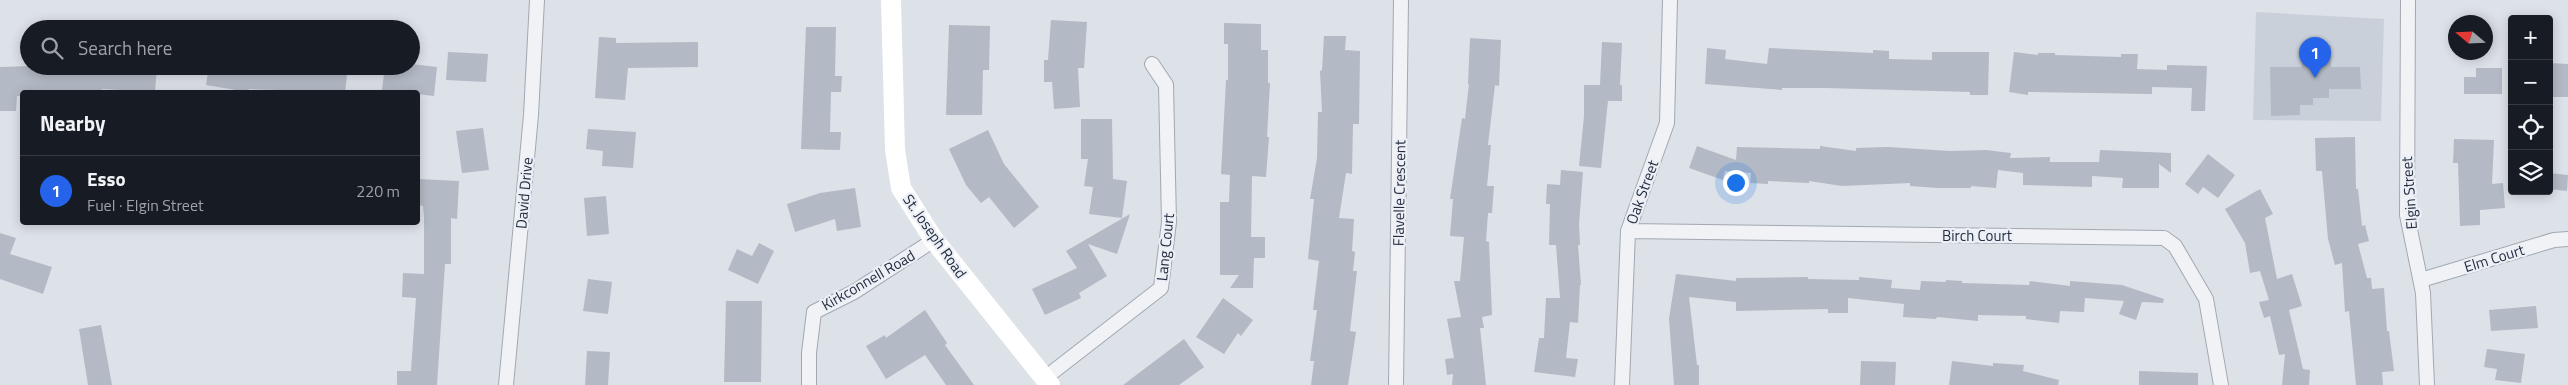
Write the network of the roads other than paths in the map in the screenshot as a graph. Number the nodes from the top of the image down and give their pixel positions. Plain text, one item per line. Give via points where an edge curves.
1 (537, 0) edge
2 (891, 0) edge
3 (1402, 0) edge
4 (1670, 0) edge
5 (2408, 0) edge
6 (1152, 64) dead end
7 (1628, 231) junction
8 (2568, 239) edge
9 (934, 240) junction
10 (2421, 280) junction
11 (1048, 382) edge
12 (506, 385) edge
13 (809, 385) edge
14 (1396, 385) edge
15 (1622, 385) edge
16 (2221, 385) edge
17 (2427, 385) edge

1 - 12 street, David Drive via 531,115
2 - 9 street, St. Joseph Road via 895,150 901,188
3 - 14 street, Flavelle Crescent
4 - 7 street, Oak Street via 1667,122
5 - 10 street, Elgin Street via 2407,215
6 - 11 street, Lang Court via 1166,85 1169,222 1161,288
7 - 15 street, Oak Street
7 - 16 street, Birch Court via 2164,238 2175,246 2206,299
8 - 10 street, Elm Court via 2554,240
9 - 11 street, St. Joseph Road
9 - 13 street, Kirkconnell Road via 854,292 814,312
10 - 17 street, Elgin Street

